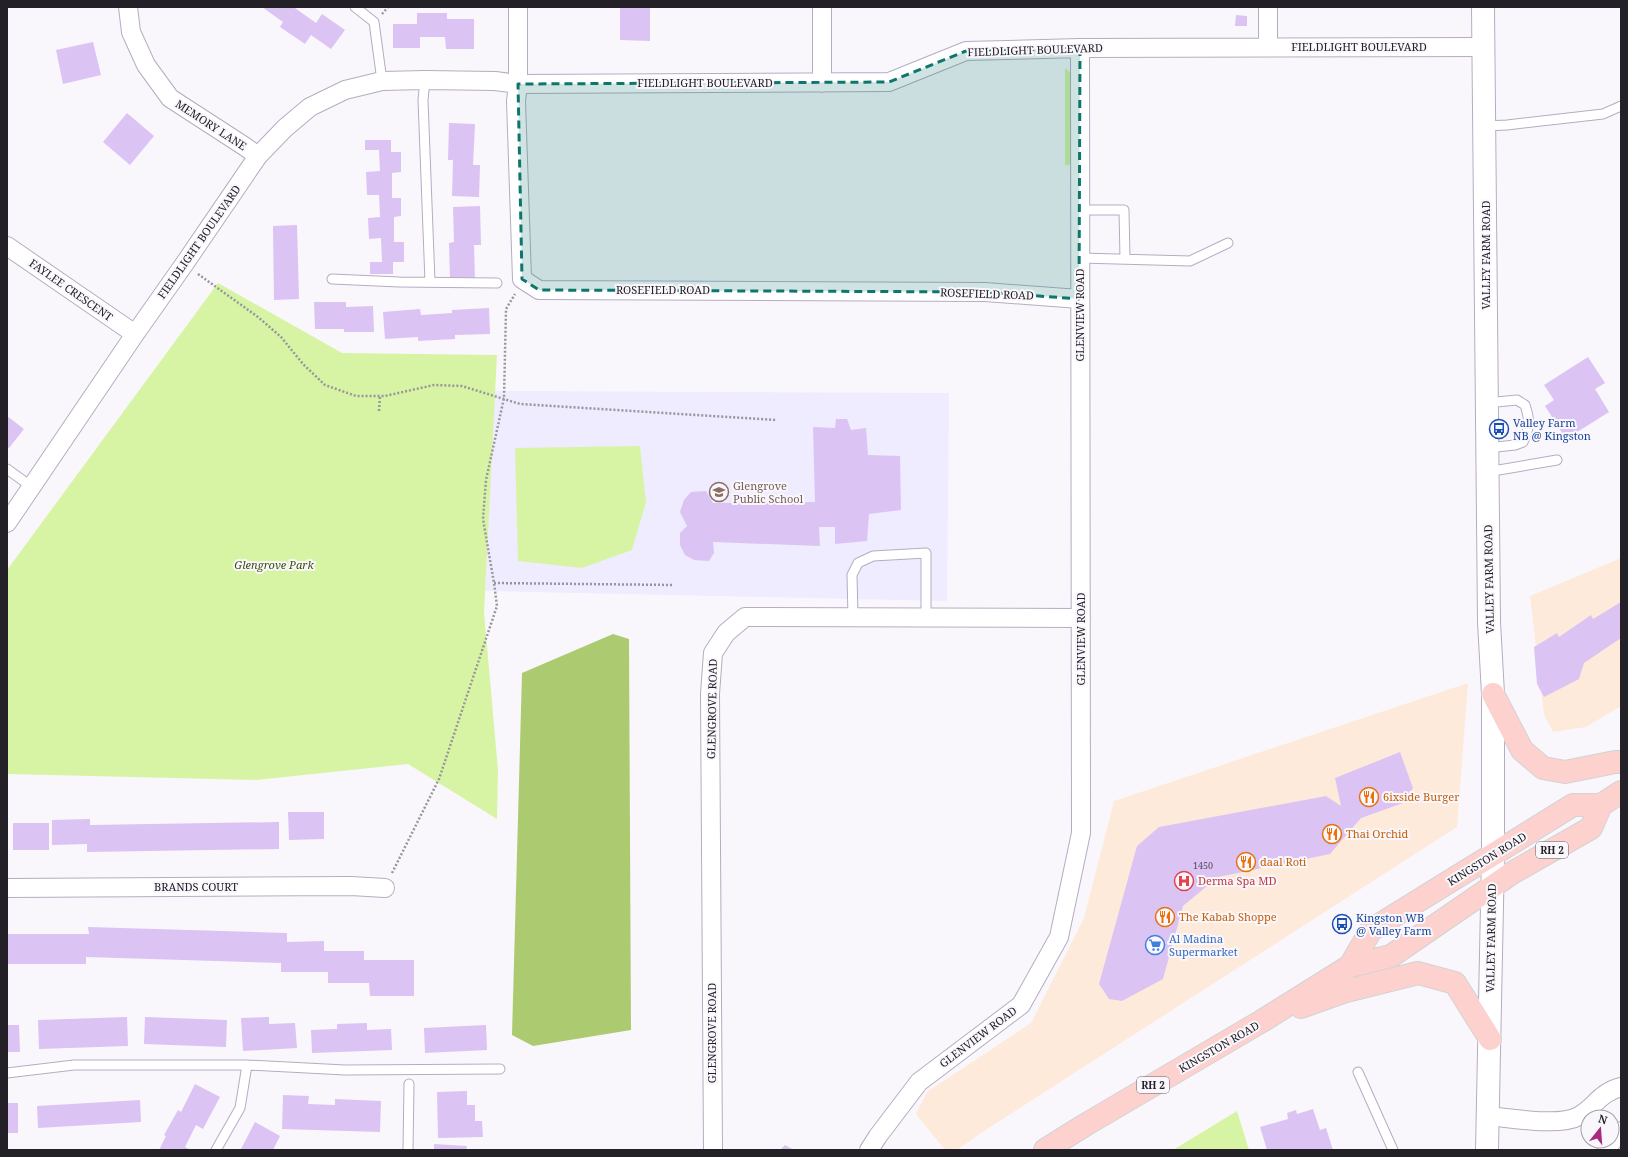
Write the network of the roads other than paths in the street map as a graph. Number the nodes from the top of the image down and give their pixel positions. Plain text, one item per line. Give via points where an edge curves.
1 (128, 7) edge
2 (355, 7) edge
3 (518, 7) edge
4 (822, 7) edge
5 (1268, 7) edge
6 (1484, 7) edge
7 (1268, 46) junction
8 (1483, 47) junction
9 (1080, 48) junction
10 (425, 80) junction
11 (382, 81) junction
12 (822, 83) junction
13 (518, 84) junction
14 (1621, 106) edge
15 (1485, 126) junction
16 (258, 156) junction
17 (1080, 210) junction
18 (1228, 243) dead end
19 (7, 246) edge
20 (1080, 258) junction
21 (1125, 259) junction
22 (332, 279) dead end
23 (430, 282) junction
24 (497, 283) dead end
25 (1079, 299) junction
26 (135, 334) junction
27 (1486, 403) junction
28 (1487, 448) junction
29 (1556, 460) dead end
30 (7, 469) edge
31 (1487, 472) junction
32 (32, 487) junction
33 (7, 523) edge
34 (853, 617) junction
35 (926, 618) junction
36 (1081, 618) junction
37 (1492, 694) junction
38 (1621, 762) edge
39 (1621, 792) edge
40 (1601, 805) junction
41 (1493, 856) junction
42 (1492, 886) junction
43 (7, 888) edge
44 (385, 888) road end
45 (1350, 966) junction
46 (1262, 1021) junction
47 (1490, 1039) junction
48 (247, 1065) junction
49 (500, 1068) dead end
50 (1358, 1072) dead end
51 (7, 1073) edge
52 (409, 1084) dead end
53 (1621, 1087) edge
54 (1488, 1116) junction
55 (1621, 1131) edge
56 (216, 1150) edge
57 (408, 1150) edge
58 (713, 1150) edge
59 (869, 1150) edge
60 (1045, 1150) edge
61 (1393, 1150) edge
62 (1487, 1150) edge
63 (1607, 1150) edge

1 - 16 street, MEMORY LANE via 131,32 146,65 170,98
2 - 11 lane via 374,22
3 - 13 street
4 - 12 street
5 - 7 street
6 - 8 street, VALLEY FARM ROAD
7 - 8 street, FIELDLIGHT BOULEVARD
7 - 9 street, FIELDLIGHT BOULEVARD
8 - 15 street, VALLEY FARM ROAD
9 - 12 street, FIELDLIGHT BOULEVARD via 966,51 889,82
9 - 17 street, GLENVIEW ROAD
10 - 11 street, FIELDLIGHT BOULEVARD
10 - 13 street, FIELDLIGHT BOULEVARD via 495,81
10 - 23 lane
11 - 16 street, FIELDLIGHT BOULEVARD via 346,90 310,107
12 - 13 street, FIELDLIGHT BOULEVARD
13 - 25 street, ROSEFIELD ROAD via 516,101 522,279 539,290 985,292
14 - 15 lane via 1603,114
15 - 27 street, VALLEY FARM ROAD
16 - 26 street, FIELDLIGHT BOULEVARD
17 - 20 street, GLENVIEW ROAD
17 - 21 lane via 1124,210
18 - 21 lane via 1190,261
19 - 26 street, FAYLEE CRESCENT
20 - 21 lane
20 - 25 street, GLENVIEW ROAD
22 - 23 lane
23 - 24 lane
25 - 36 street, GLENVIEW ROAD
26 - 32 street, FIELDLIGHT BOULEVARD
27 - 28 street, VALLEY FARM ROAD
27 - 28 lane via 1517,400 1525,405 1529,429 1523,442
28 - 31 street, VALLEY FARM ROAD
29 - 31 lane
30 - 32 lane
31 - 37 street, VALLEY FARM ROAD
32 - 33 street, FIELDLIGHT BOULEVARD
34 - 35 street, GLENGROVE ROAD
34 - 35 lane via 852,575 858,563 873,556 926,554
34 - 58 street, GLENGROVE ROAD via 745,617 726,633 714,653 710,694
35 - 36 street, GLENGROVE ROAD
36 - 59 street, GLENVIEW ROAD via 1080,833 1059,937 1021,1005 919,1082
37 - 38 main road via 1522,750 1544,768 1565,772
37 - 41 street, VALLEY FARM ROAD
39 - 40 main road
40 - 41 main road, KINGSTON ROAD / RH 2 via 1573,804
40 - 42 main road, KINGSTON ROAD / RH 2 via 1591,828
41 - 42 street, VALLEY FARM ROAD
41 - 45 main road, KINGSTON ROAD / RH 2 via 1371,930
42 - 45 main road, KINGSTON ROAD / RH 2 via 1390,956
42 - 47 street, VALLEY FARM ROAD
43 - 44 street, BRANDS COURT
45 - 46 main road, KINGSTON ROAD / RH 2
46 - 47 main road via 1346,991 1418,974 1455,983
46 - 60 main road, KINGSTON ROAD / RH 2
47 - 54 street, VALLEY FARM ROAD
48 - 49 lane via 345,1070
48 - 51 lane via 74,1065
48 - 56 lane via 240,1108
50 - 61 lane
52 - 57 lane
53 - 54 street via 1605,1093 1585,1112 1571,1120 1557,1122
54 - 62 street, VALLEY FARM ROAD
55 - 63 street

